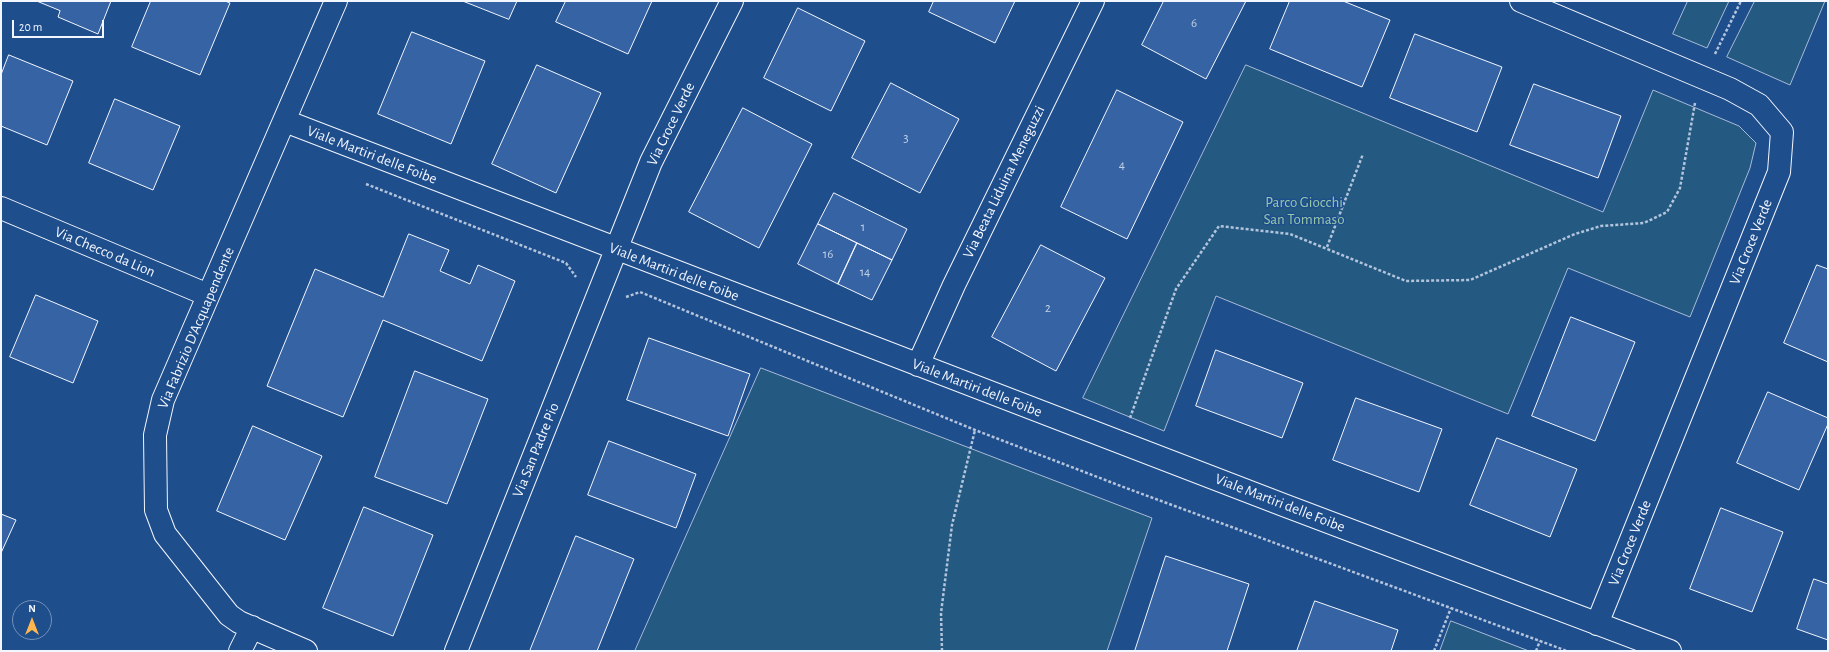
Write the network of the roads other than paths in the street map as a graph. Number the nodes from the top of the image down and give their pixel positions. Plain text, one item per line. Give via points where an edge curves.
1 (336, 1) edge
2 (732, 1) edge
3 (1093, 1) edge
4 (1521, 1) edge
5 (285, 121) junction
6 (1, 208) edge
7 (615, 249) junction
8 (208, 295) junction
9 (918, 365) junction
10 (1597, 624) junction
11 (252, 627) junction
12 (240, 651) edge
13 (306, 651) edge
14 (456, 651) edge
15 (1670, 651) edge

1 - 5 street, Via Fabrizio D'Acquapendente
2 - 7 street, Via Croce Verde via 651,162
3 - 9 street, Via Beata Liduina Meneguzzi via 954,285
4 - 10 street, Via Croce Verde via 1730,89 1759,105 1782,132 1779,172
5 - 7 street, Viale Martiri delle Foibe
5 - 8 street, Via Fabrizio D'Acquapendente
6 - 8 street, Via Checco da Lion
7 - 9 street, Viale Martiri delle Foibe
7 - 14 street, Via San Padre Pio
8 - 11 street, Via Fabrizio D'Acquapendente via 158,417 155,435 156,510 165,534 229,615
9 - 10 street, Viale Martiri delle Foibe
10 - 15 street, Viale Martiri delle Foibe
11 - 12 street
11 - 13 street, Via Fabrizio D'Acquapendente

